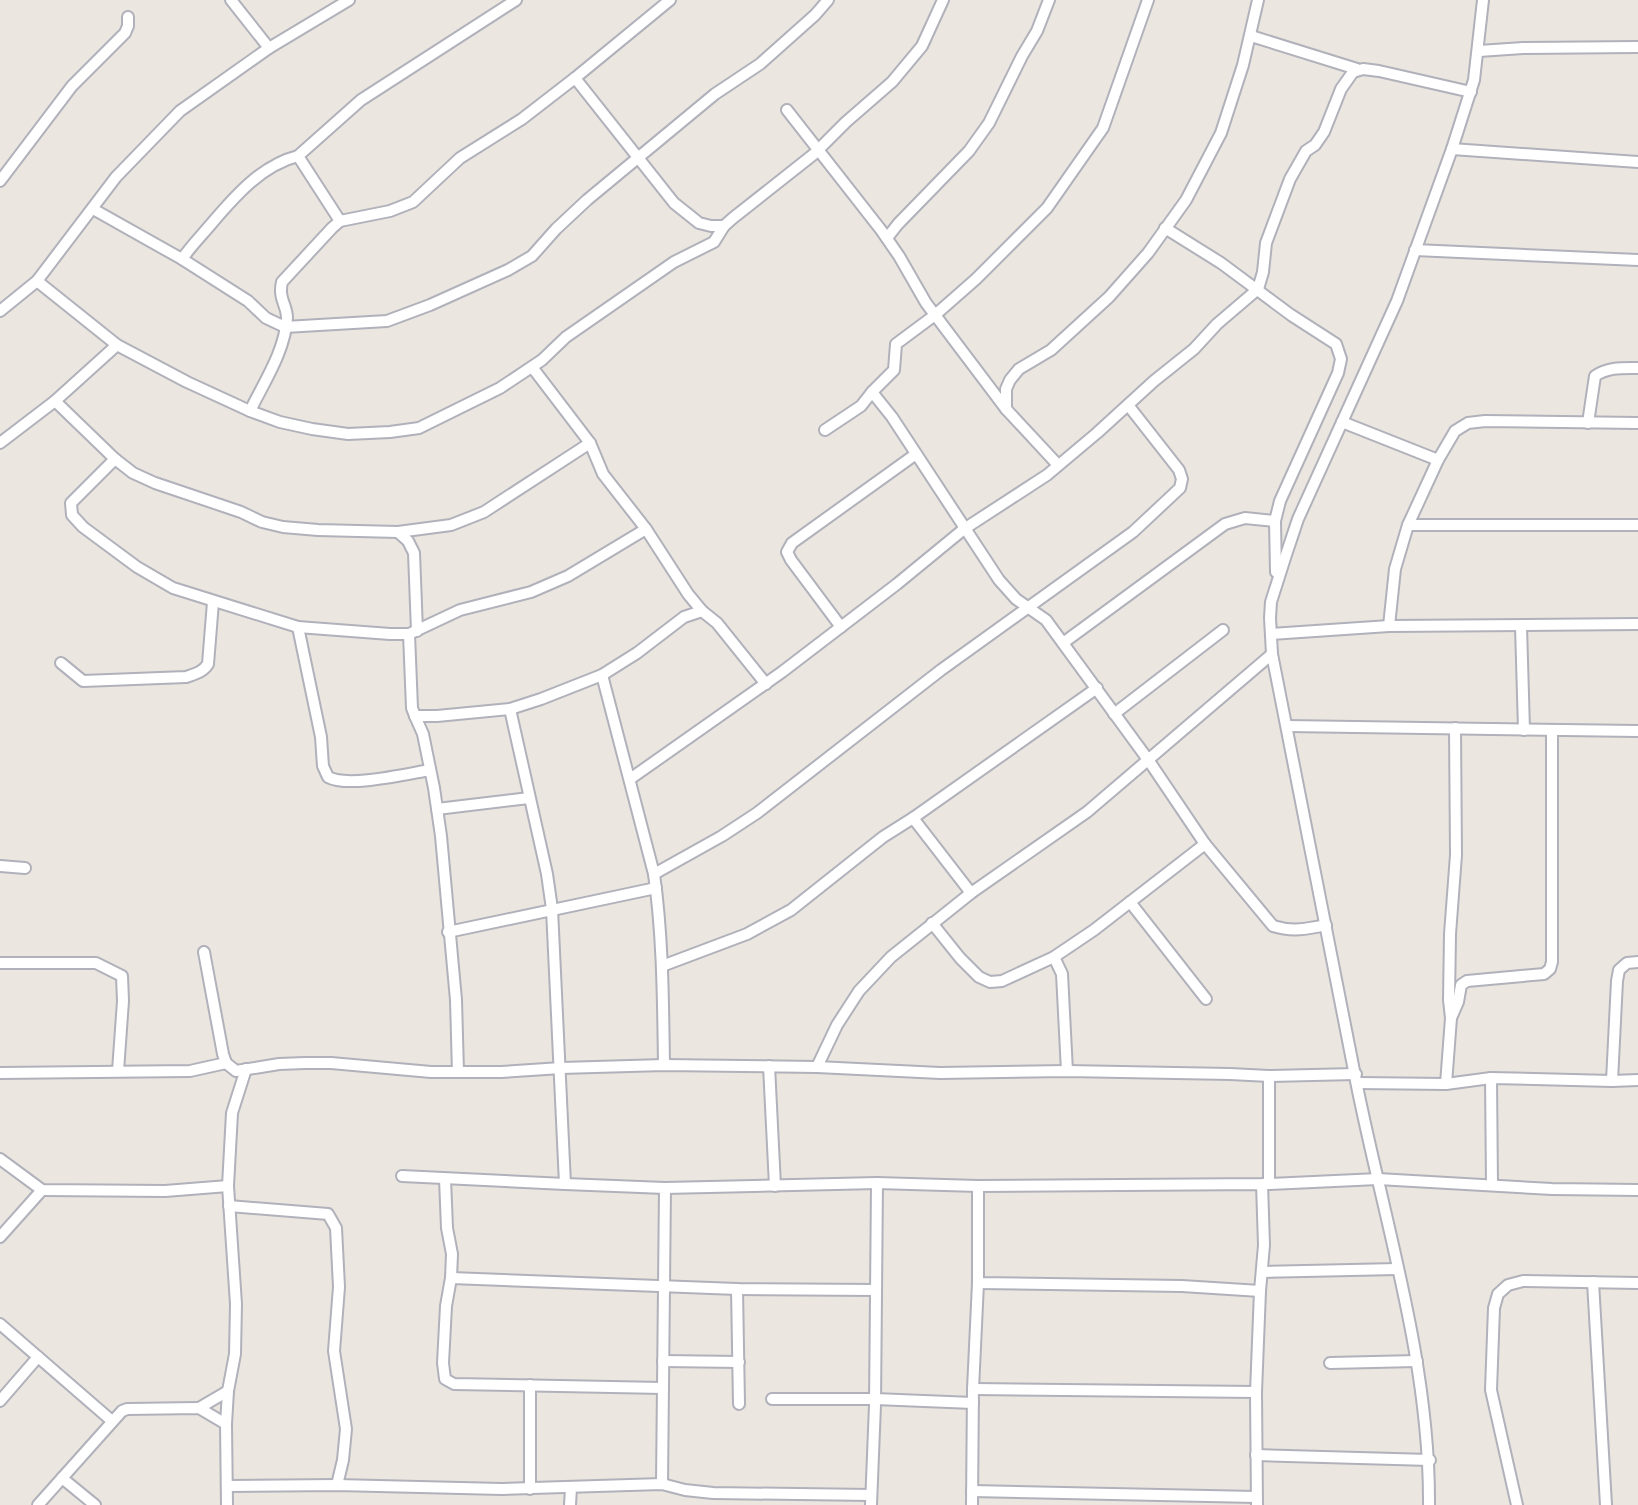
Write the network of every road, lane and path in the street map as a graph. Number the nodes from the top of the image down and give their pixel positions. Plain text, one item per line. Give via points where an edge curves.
1 (231, 0) edge
2 (349, 0) edge
3 (516, 0) edge
4 (670, 0) edge
5 (828, 0) edge
6 (943, 0) edge
7 (1049, 0) edge
8 (1148, 0) edge
9 (1258, 0) edge
10 (1483, 0) edge
11 (128, 17) dead end
12 (1251, 36) junction
13 (1638, 47) edge
14 (269, 48) junction
15 (1479, 51) junction
16 (1357, 69) junction
17 (575, 78) junction
18 (1471, 92) junction
19 (787, 110) dead end
20 (819, 149) junction
21 (1452, 149) junction
22 (298, 156) junction
23 (639, 159) junction
24 (1638, 162) edge
25 (0, 181) edge
26 (93, 209) junction
27 (340, 221) junction
28 (724, 226) junction
29 (1165, 228) junction
30 (887, 238) junction
31 (1415, 249) junction
32 (182, 259) junction
33 (1638, 260) edge
34 (36, 281) junction
35 (1258, 289) junction
36 (0, 311) edge
37 (935, 315) junction
38 (285, 327) junction
39 (117, 345) junction
40 (532, 367) junction
41 (1638, 368) edge
42 (872, 392) junction
43 (56, 401) junction
44 (1128, 405) junction
45 (1006, 409) junction
46 (250, 411) junction
47 (1342, 422) junction
48 (1588, 423) junction
49 (1638, 423) edge
50 (825, 430) dead end
51 (0, 443) edge
52 (590, 443) junction
53 (916, 454) junction
54 (115, 459) junction
55 (1438, 460) junction
56 (1058, 465) junction
57 (1275, 522) junction
58 (1408, 525) junction
59 (1638, 525) edge
60 (646, 529) junction
61 (964, 529) junction
62 (398, 532) junction
63 (1276, 588) junction
64 (213, 602) junction
65 (1030, 608) junction
66 (702, 611) junction
67 (1638, 624) edge
68 (1389, 626) junction
69 (1521, 626) junction
70 (298, 627) junction
71 (841, 627) junction
72 (1223, 630) dead end
73 (413, 632) junction
74 (1271, 634) junction
75 (1064, 643) junction
76 (1272, 654) junction
77 (61, 663) dead end
78 (602, 675) junction
79 (766, 684) junction
80 (1097, 688) junction
81 (510, 709) junction
82 (1114, 714) junction
83 (415, 716) junction
84 (1287, 726) junction
85 (1455, 728) junction
86 (1524, 730) junction
87 (1552, 730) junction
88 (1638, 731) edge
89 (1149, 761) junction
90 (430, 770) junction
91 (630, 779) junction
92 (529, 798) junction
93 (437, 809) junction
94 (913, 818) junction
95 (1205, 844) junction
96 (0, 866) edge
97 (25, 868) dead end
98 (654, 874) junction
99 (656, 888) junction
100 (971, 892) junction
101 (1130, 902) junction
102 (552, 909) junction
103 (932, 923) junction
104 (1326, 925) junction
105 (448, 932) junction
106 (204, 952) dead end
107 (1054, 957) junction
108 (1638, 962) edge
109 (0, 963) edge
110 (662, 966) junction
111 (1206, 999) dead end
112 (1451, 1018) junction
113 (226, 1063) junction
114 (664, 1065) junction
115 (769, 1066) junction
116 (817, 1067) junction
117 (561, 1068) junction
118 (246, 1069) junction
119 (118, 1071) junction
120 (1067, 1071) junction
121 (0, 1072) edge
122 (458, 1072) junction
123 (1269, 1076) junction
124 (1491, 1078) junction
125 (1356, 1079) junction
126 (1638, 1080) edge
127 (1612, 1081) junction
128 (1446, 1084) junction
129 (0, 1159) edge
130 (402, 1176) dead end
131 (445, 1179) junction
132 (1378, 1179) junction
133 (877, 1183) junction
134 (565, 1184) junction
135 (1265, 1184) junction
136 (1492, 1185) junction
137 (228, 1186) junction
138 (775, 1186) junction
139 (978, 1186) junction
140 (665, 1188) junction
141 (42, 1190) junction
142 (1638, 1190) edge
143 (229, 1206) junction
144 (0, 1237) edge
145 (1397, 1269) junction
146 (1262, 1272) junction
147 (451, 1278) junction
148 (1593, 1282) junction
149 (978, 1283) junction
150 (1638, 1283) edge
151 (663, 1287) junction
152 (737, 1289) junction
153 (876, 1290) junction
154 (1260, 1291) junction
155 (0, 1324) edge
156 (38, 1357) junction
157 (663, 1361) junction
158 (1417, 1361) junction
159 (739, 1362) junction
160 (1330, 1363) dead end
161 (530, 1385) junction
162 (663, 1388) junction
163 (973, 1389) junction
164 (228, 1391) junction
165 (1256, 1392) junction
166 (772, 1399) dead end
167 (875, 1399) junction
168 (0, 1401) edge
169 (973, 1403) junction
170 (740, 1404) dead end
171 (199, 1408) junction
172 (112, 1421) junction
173 (226, 1424) junction
174 (1256, 1455) junction
175 (1430, 1460) junction
176 (62, 1479) junction
177 (662, 1484) junction
178 (336, 1485) junction
179 (228, 1486) junction
180 (571, 1488) junction
181 (530, 1489) junction
182 (972, 1491) junction
183 (871, 1500) edge
184 (1256, 1501) edge
185 (38, 1505) edge
186 (95, 1505) edge
187 (227, 1505) edge
188 (570, 1505) edge
189 (972, 1505) edge
190 (1430, 1505) edge
191 (1517, 1505) edge
192 (1606, 1505) edge

1 - 14 street
2 - 14 street
3 - 22 street via 361,100
4 - 17 street
5 - 23 street via 760,64 715,94
6 - 20 street via 922,46 907,65
7 - 30 street via 989,123 969,151
8 - 37 street via 1103,128 1047,208
9 - 12 street
10 - 15 street
11 - 25 street via 125,33 72,86
12 - 16 street
12 - 29 street via 1221,133 1186,200
13 - 15 street
14 - 26 street via 180,111 116,177
15 - 18 street
16 - 18 street via 1398,74
16 - 35 street via 1341,89 1324,132 1306,151 1290,179 1266,243
17 - 23 street
17 - 27 street via 522,119 460,158 412,202 390,212
18 - 21 street
19 - 20 street
20 - 28 street
20 - 30 street
21 - 24 street
21 - 31 street
22 - 27 street
22 - 32 street via 270,168 251,182
23 - 28 street via 685,214 699,223
23 - 38 street via 569,216 532,256 514,267 387,321
26 - 32 street
26 - 34 street
27 - 38 street via 282,282
28 - 40 street via 714,242 674,262 566,337
29 - 35 street
29 - 45 street via 1109,297 1051,350 1019,369 1006,389
30 - 37 street
31 - 33 street
31 - 47 street via 1397,301
32 - 38 street
34 - 36 street
34 - 39 street
35 - 44 street
35 - 57 street via 1336,344 1341,359 1280,501
37 - 42 street via 896,344 894,370
37 - 45 street
38 - 46 street via 279,351
39 - 43 street
39 - 46 street
40 - 46 street via 500,388 419,428 348,434 280,422
40 - 52 street
41 - 48 street via 1614,368 1595,376
42 - 50 street via 861,406
42 - 53 street
43 - 51 street
43 - 54 street
44 - 56 street
44 - 65 street via 1179,470 1180,488 1133,532
45 - 56 street
47 - 55 street
47 - 63 street via 1298,519
48 - 49 street
48 - 55 street via 1468,423 1455,431
52 - 60 street via 603,474
52 - 62 street via 484,512 451,525
53 - 61 street
53 - 71 street via 792,543 787,552
54 - 62 street via 154,483 262,522 301,529
54 - 64 street via 74,499 72,515 152,577
55 - 58 street
56 - 61 street
57 - 63 street
57 - 75 street via 1245,518 1225,524
58 - 59 street
58 - 68 street via 1395,569
60 - 66 street
60 - 73 street via 568,576 531,592 460,610
61 - 65 street via 1007,591
61 - 71 street
62 - 73 street via 414,553
63 - 74 street via 1271,602
64 - 70 street
64 - 77 street via 208,664 196,674 83,681
65 - 75 street via 1046,620
65 - 98 street via 941,670 757,813
66 - 78 street via 684,617
66 - 79 street via 717,623
67 - 69 street
68 - 69 street
68 - 74 street
69 - 86 street
70 - 73 street
70 - 90 street via 328,777 365,780
71 - 79 street
72 - 82 street
73 - 83 street
74 - 76 street
75 - 80 street
76 - 84 street
76 - 89 street
78 - 81 street
78 - 91 street
79 - 91 street
80 - 82 street
80 - 94 street
81 - 83 street
81 - 92 street
82 - 89 street
83 - 90 street
84 - 85 street
84 - 104 street
85 - 86 street
85 - 112 street
86 - 87 street
87 - 88 street
87 - 112 street via 1550,969 1544,975 1467,981 1461,985
89 - 95 street
89 - 100 street via 1088,812
90 - 93 street
91 - 98 street
92 - 93 street
92 - 102 street
93 - 105 street
94 - 100 street
94 - 110 street via 791,910 738,938
95 - 101 street
95 - 104 street via 1273,926 1296,930
96 - 97 street
98 - 99 street
99 - 102 street
99 - 110 street
100 - 103 street
101 - 107 street
101 - 111 street
102 - 105 street
102 - 117 street
103 - 107 street via 968,967 990,982 1002,981
103 - 116 street via 891,957 859,991
104 - 125 street
105 - 122 street via 456,1000
106 - 113 street
107 - 120 street via 1062,975
108 - 127 street via 1627,963 1617,981
109 - 119 street via 96,963 122,975
110 - 114 street
112 - 128 street
113 - 118 street via 236,1071
113 - 119 street via 190,1071
114 - 115 street
114 - 117 street
115 - 116 street
115 - 138 street
116 - 120 street via 940,1073
117 - 122 street
117 - 134 street
118 - 122 street via 332,1063
118 - 137 street via 232,1113
119 - 121 street
120 - 123 street
123 - 125 street
123 - 135 street
124 - 127 street
124 - 128 street
124 - 136 street
125 - 128 street
125 - 132 street
126 - 127 street
129 - 141 street
130 - 131 street
131 - 134 street
131 - 147 street
132 - 135 street
132 - 136 street
132 - 145 street
133 - 138 street
133 - 139 street
133 - 153 street
134 - 140 street
135 - 139 street
135 - 146 street
136 - 142 street
137 - 141 street via 165,1191
137 - 143 street
138 - 140 street
139 - 149 street
140 - 151 street
141 - 144 street
143 - 164 street via 236,1304 235,1354
143 - 178 street via 328,1214 333,1220 339,1287 334,1351 346,1429
145 - 146 street
145 - 158 street
146 - 154 street
147 - 151 street
147 - 161 street via 446,1306 445,1378 454,1384
148 - 150 street
148 - 191 street via 1523,1281 1508,1285 1498,1294 1491,1390
148 - 192 street
149 - 154 street
149 - 163 street
151 - 152 street
151 - 157 street
152 - 153 street
152 - 159 street
153 - 167 street
154 - 165 street
155 - 156 street
156 - 168 street
156 - 172 street
157 - 159 street
157 - 162 street
158 - 160 street
158 - 175 street
159 - 170 street
161 - 162 street
161 - 181 street
162 - 177 street
163 - 165 street
163 - 169 street
164 - 171 street
164 - 173 street
165 - 174 street
166 - 167 street
167 - 169 street
167 - 183 street
169 - 182 street
171 - 172 street via 127,1409
171 - 173 street
172 - 176 street
173 - 179 street
174 - 175 street
174 - 184 street
175 - 190 street
176 - 185 street
176 - 186 street
177 - 180 street
177 - 183 street via 713,1493
178 - 179 street
178 - 181 street
179 - 187 street
180 - 181 street
180 - 188 street
182 - 184 street
182 - 189 street

